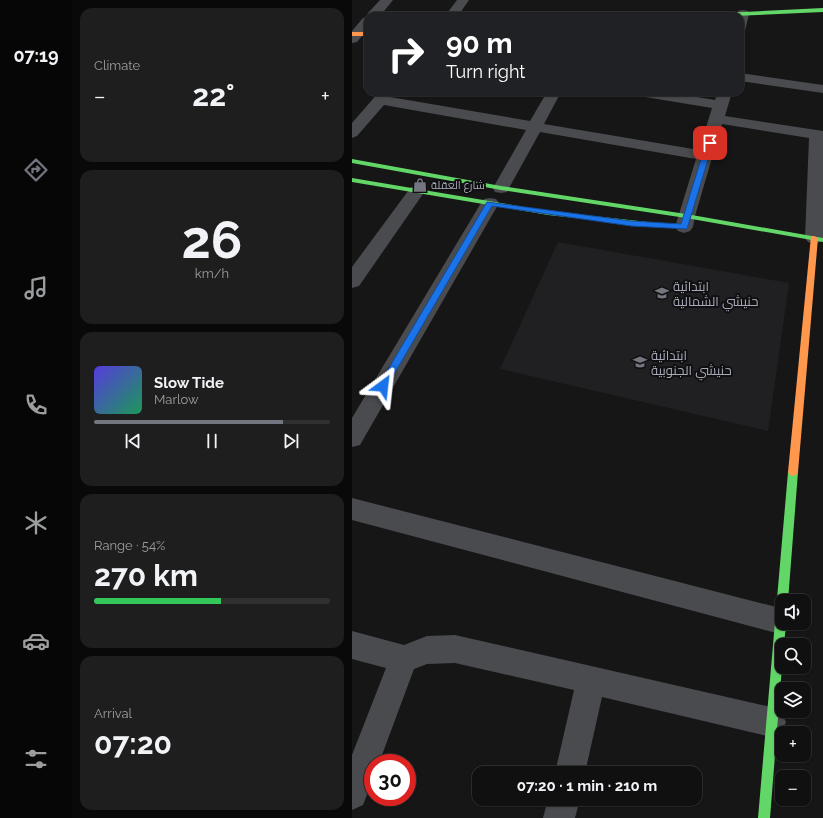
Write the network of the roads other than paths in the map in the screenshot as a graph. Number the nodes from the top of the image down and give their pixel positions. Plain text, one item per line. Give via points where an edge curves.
1 (387, 0) edge
2 (463, 0) edge
3 (823, 10) edge
4 (376, 12) edge
5 (454, 12) edge
6 (744, 14) edge
7 (364, 26) edge
8 (357, 35) edge
9 (744, 78) edge
10 (823, 88) edge
11 (383, 96) edge
12 (552, 96) edge
13 (664, 96) edge
14 (721, 105) edge
15 (535, 126) junction
16 (352, 133) edge
17 (820, 135) edge
18 (706, 156) junction
19 (352, 161) edge
20 (352, 180) edge
21 (501, 188) junction
22 (417, 191) junction
23 (490, 204) junction
24 (687, 224) junction
25 (816, 246) edge
26 (352, 282) edge
27 (352, 438) edge
28 (352, 509) edge
29 (783, 594) edge
30 (775, 620) edge
31 (779, 630) edge
32 (352, 645) edge
33 (404, 659) junction
34 (591, 680) junction
35 (772, 722) junction
36 (572, 766) edge
37 (352, 794) edge
38 (562, 806) edge
39 (559, 818) edge
40 (764, 818) edge

1 - 4 street
2 - 5 street
3 - 6 street
7 - 8 street
9 - 10 street
11 - 15 street
11 - 16 street
12 - 15 street
13 - 14 street
14 - 17 street
14 - 18 street
15 - 18 street
15 - 21 street
17 - 25 street
18 - 24 street
19 - 21 street
20 - 22 street
21 - 24 street
22 - 23 street
22 - 26 street
23 - 24 street via 631,223
23 - 27 street
24 - 25 street
25 - 29 street
28 - 30 street
31 - 35 street
32 - 33 street
33 - 34 street via 427,650 455,649
33 - 37 street
34 - 35 street
34 - 36 street
35 - 40 street
38 - 39 street

